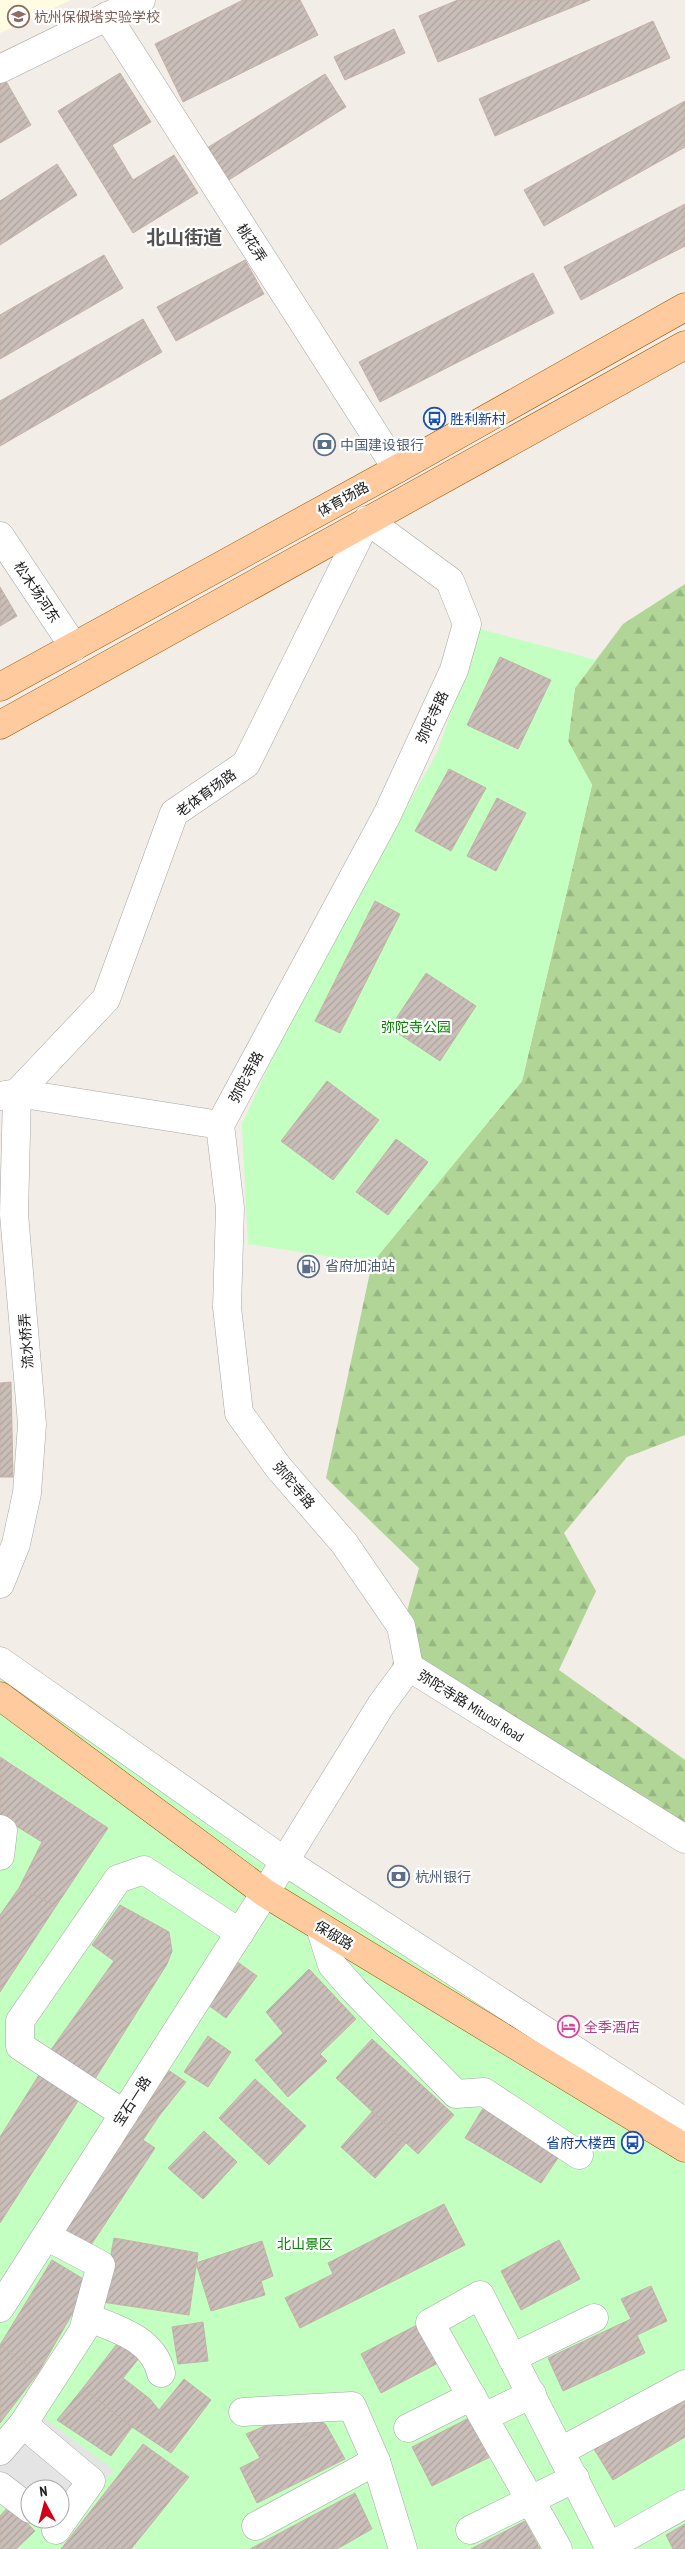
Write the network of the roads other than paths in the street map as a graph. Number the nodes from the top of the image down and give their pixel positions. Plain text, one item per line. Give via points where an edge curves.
1 (141, 0) edge
2 (106, 16) junction
3 (0, 69) edge
4 (685, 307) edge
5 (685, 345) edge
6 (397, 469) junction
7 (367, 520) junction
8 (0, 536) edge
9 (74, 647) junction
10 (0, 687) edge
11 (0, 725) edge
12 (8, 1095) edge
13 (220, 1125) junction
14 (0, 1584) edge
15 (0, 1661) edge
16 (409, 1667) junction
17 (0, 1696) edge
18 (0, 1829) edge
19 (685, 1839) edge
20 (0, 1856) edge
21 (283, 1860) junction
22 (265, 1893) junction
23 (320, 1927) junction
24 (240, 1932) junction
25 (124, 2114) junction
26 (685, 2122) edge
27 (685, 2148) edge
28 (579, 2155) dead end
29 (46, 2236) junction
30 (0, 2308) edge
31 (87, 2317) junction
32 (594, 2318) dead end
33 (512, 2358) junction
34 (161, 2373) dead end
35 (685, 2384) edge
36 (532, 2394) junction
37 (478, 2407) junction
38 (243, 2412) dead end
39 (23, 2424) junction
40 (408, 2428) dead end
41 (0, 2451) edge
42 (561, 2451) junction
43 (376, 2461) junction
44 (575, 2478) junction
45 (0, 2486) edge
46 (20, 2501) edge
47 (531, 2501) junction
48 (685, 2504) edge
49 (256, 2526) dead end
50 (470, 2530) dead end
51 (47, 2533) edge
52 (400, 2548) edge
53 (609, 2548) edge
54 (558, 2549) edge

1 - 2 street
2 - 3 street
2 - 6 street, 桃花弄
4 - 6 main road, 体育场路
5 - 7 main road
6 - 9 main road, 体育场路
7 - 11 main road
7 - 12 street, 老体育场路 via 246,764 174,813 106,999
7 - 13 street, 弥陀寺路 via 450,582 467,624 454,670 387,816
8 - 9 street, 松木场河东
9 - 10 main road, 体育场路
12 - 13 street
12 - 14 street, 流水桥弄 via 14,1214 32,1424 27,1494 16,1544
13 - 16 street, 弥陀寺路 via 230,1208 227,1307 239,1413 278,1467 344,1542 401,1626
15 - 21 street
16 - 19 street, 弥陀寺路 Mituosi Road
16 - 21 street, 弥陀寺路 Mituosi Road via 381,1705
17 - 22 main road, 保俶路
18 - 20 street via 3,1831
21 - 22 street, 弥陀寺路 Mituosi Road
21 - 26 street
22 - 23 main road, 保俶路
22 - 24 street, 宝石一路
23 - 27 main road, 保俶路
23 - 28 street via 332,1965 456,2094 484,2092
24 - 25 street, 宝石一路
24 - 25 street via 144,1870 118,1879 20,2021 20,2046
25 - 29 street, 宝石一路
29 - 30 street, 宝石一路
29 - 31 street via 101,2266
31 - 34 street via 146,2345 158,2360
31 - 39 street via 83,2331
32 - 33 street
33 - 36 street
33 - 37 street via 480,2295 430,2323
35 - 42 street
36 - 37 street
36 - 42 street
37 - 40 street
37 - 47 street
38 - 43 street via 352,2406
39 - 41 street
39 - 51 street via 91,2481
42 - 44 street
43 - 49 street
43 - 52 street
44 - 47 street
44 - 53 street
45 - 46 street
47 - 50 street
47 - 54 street
48 - 53 street

